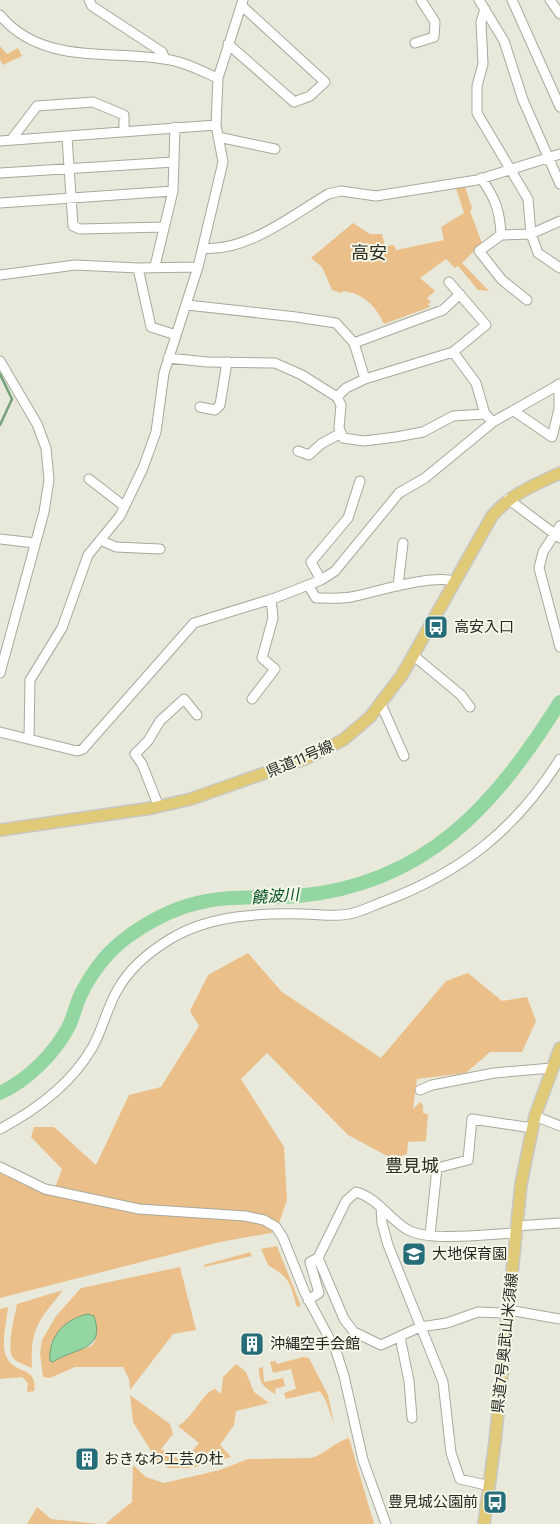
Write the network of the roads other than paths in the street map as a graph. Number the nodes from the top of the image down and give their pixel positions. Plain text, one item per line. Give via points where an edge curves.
1 (89, 0) edge
2 (421, 0) edge
3 (479, 0) edge
4 (512, 0) edge
5 (550, 0) edge
6 (242, 2) edge
7 (485, 9) junction
8 (560, 14) edge
9 (0, 15) edge
10 (415, 43) dead end
11 (228, 44) junction
12 (164, 59) junction
13 (218, 78) junction
14 (560, 107) edge
15 (216, 125) junction
16 (175, 127) junction
17 (124, 132) junction
18 (67, 137) junction
19 (218, 137) junction
20 (11, 140) junction
21 (0, 141) edge
22 (275, 149) dead end
23 (560, 154) edge
24 (548, 157) junction
25 (174, 162) junction
26 (510, 168) junction
27 (69, 169) junction
28 (0, 173) edge
29 (481, 178) junction
30 (560, 184) edge
31 (173, 190) junction
32 (71, 198) junction
33 (0, 203) edge
34 (560, 221) edge
35 (164, 227) junction
36 (531, 234) junction
37 (501, 235) junction
38 (203, 248) junction
39 (155, 266) junction
40 (198, 267) junction
41 (138, 268) junction
42 (560, 268) edge
43 (0, 275) edge
44 (449, 282) dead end
45 (460, 294) junction
46 (527, 300) dead end
47 (187, 305) junction
48 (176, 335) junction
49 (354, 342) junction
50 (453, 352) junction
51 (168, 358) junction
52 (0, 361) edge
53 (227, 362) junction
54 (365, 379) junction
55 (560, 384) edge
56 (337, 397) junction
57 (200, 407) dead end
58 (514, 412) junction
59 (484, 414) junction
60 (493, 422) junction
61 (341, 433) junction
62 (556, 439) edge
63 (298, 451) dead end
64 (560, 473) edge
65 (89, 479) dead end
66 (360, 481) dead end
67 (508, 499) junction
68 (124, 506) junction
69 (560, 526) edge
70 (557, 536) edge
71 (0, 539) edge
72 (100, 540) junction
73 (403, 542) dead end
74 (36, 543) junction
75 (160, 549) dead end
76 (320, 580) junction
77 (455, 581) junction
78 (308, 585) junction
79 (398, 586) junction
80 (271, 599) junction
81 (560, 647) edge
82 (414, 656) junction
83 (0, 673) edge
84 (252, 699) dead end
85 (381, 704) junction
86 (470, 707) dead end
87 (197, 715) dead end
88 (0, 732) edge
89 (28, 738) junction
90 (404, 756) dead end
91 (560, 759) edge
92 (159, 807) junction
93 (0, 830) edge
94 (557, 1058) edge
95 (420, 1090) dead end
96 (534, 1122) junction
97 (560, 1126) edge
98 (0, 1129) edge
99 (0, 1167) edge
100 (381, 1207) junction
101 (560, 1222) edge
102 (516, 1229) junction
103 (430, 1235) junction
104 (318, 1258) junction
105 (308, 1300) junction
106 (508, 1310) junction
107 (560, 1319) edge
108 (420, 1327) junction
109 (400, 1337) junction
110 (412, 1418) dead end
111 (490, 1486) junction
112 (386, 1524) edge
113 (484, 1524) edge

1 - 12 street via 92,6 162,52
2 - 10 street via 435,22 434,37
3 - 7 street
4 - 14 street
5 - 8 street
6 - 11 street
6 - 11 street via 325,82 310,96 294,102
7 - 24 street via 504,41 523,100
7 - 26 street via 481,22 483,64 477,86 477,113
9 - 12 street via 8,25 57,50
11 - 13 street
12 - 13 street
13 - 15 street
15 - 16 street
15 - 19 street
16 - 17 street
16 - 25 street
17 - 18 street
17 - 20 street via 124,115 93,102 37,106
18 - 20 street
18 - 27 street
19 - 22 street
19 - 38 street via 223,162
20 - 21 street
23 - 24 street
24 - 26 street
24 - 30 street
25 - 27 street
25 - 31 street
26 - 29 street
26 - 36 street via 528,200
27 - 28 street
27 - 32 street
29 - 37 street via 495,198
29 - 38 street via 376,196 335,192 248,242 217,250
31 - 32 street
31 - 35 street
32 - 33 street
32 - 35 street via 73,226 80,229
34 - 36 street
35 - 39 street
36 - 37 street
36 - 42 street via 538,253
37 - 46 street via 479,251 502,280
38 - 40 street
39 - 40 street
39 - 41 street
40 - 47 street
41 - 43 street via 74,265
41 - 48 street via 151,327
44 - 45 street
45 - 49 street via 443,310
45 - 50 street via 486,324
47 - 48 street
47 - 49 street via 336,323
48 - 51 street
49 - 54 street
50 - 54 street
50 - 59 street via 476,383
51 - 53 street
51 - 68 street via 156,432
52 - 74 street via 36,422 46,448 49,480
53 - 56 street via 275,363
53 - 57 street via 220,406 215,410
54 - 56 street via 346,388
55 - 58 street
55 - 62 street
56 - 61 street via 341,405
58 - 60 street
58 - 62 street
59 - 60 street
59 - 61 street via 454,416 423,432 372,440 343,438
60 - 76 street via 425,478 399,493 343,563
61 - 63 street via 309,455
64 - 67 main road, 県道11号線
65 - 68 street
66 - 76 street via 348,518 311,562
67 - 70 street
67 - 77 main road, 県道11号線 via 485,525
68 - 72 street
69 - 70 street
70 - 81 street via 543,552 539,568
71 - 74 street
72 - 75 street via 116,547
72 - 89 street via 88,555 62,628 30,680
73 - 79 street
74 - 83 street
76 - 78 street
77 - 79 street
77 - 82 main road, 県道11号線
78 - 79 street via 316,598 350,597
78 - 80 street
80 - 84 street via 273,618 262,658 275,669
80 - 89 street via 194,623 83,749 77,751
82 - 85 main road, 県道11号線
82 - 86 street via 462,695
85 - 90 street
85 - 92 main road, 県道11号線 via 353,733 316,755
87 - 92 street via 184,699 160,721 148,741 135,754
88 - 89 street
91 - 98 street via 550,776 505,830 453,870 402,895 349,914 291,914 216,920 172,938 138,961 118,989 92,1048 66,1082 27,1115
92 - 93 main road, 県道11号線
94 - 95 street
94 - 96 main road, 県道7号奥武山米須線
96 - 97 street
96 - 102 main road, 県道7号奥武山米須線 via 522,1177
96 - 103 street via 472,1119 468,1160 437,1168
99 - 105 street via 45,1189 130,1207 245,1216 270,1223 283,1238
100 - 103 street via 410,1231
100 - 104 street via 366,1195 356,1192 346,1201
100 - 108 street via 388,1245
101 - 102 street
102 - 103 street
102 - 106 main road, 県道7号奥武山米須線
104 - 105 street via 310,1262 319,1293
104 - 109 street via 344,1319 354,1332 381,1345
105 - 112 street via 331,1339 340,1363 362,1460
106 - 107 street
106 - 108 street via 502,1313 478,1312 447,1323
106 - 111 main road, 県道7号奥武山米須線
108 - 109 street
108 - 111 street via 444,1382 451,1453 460,1479
109 - 110 street
111 - 113 main road, 県道7号奥武山米須線

